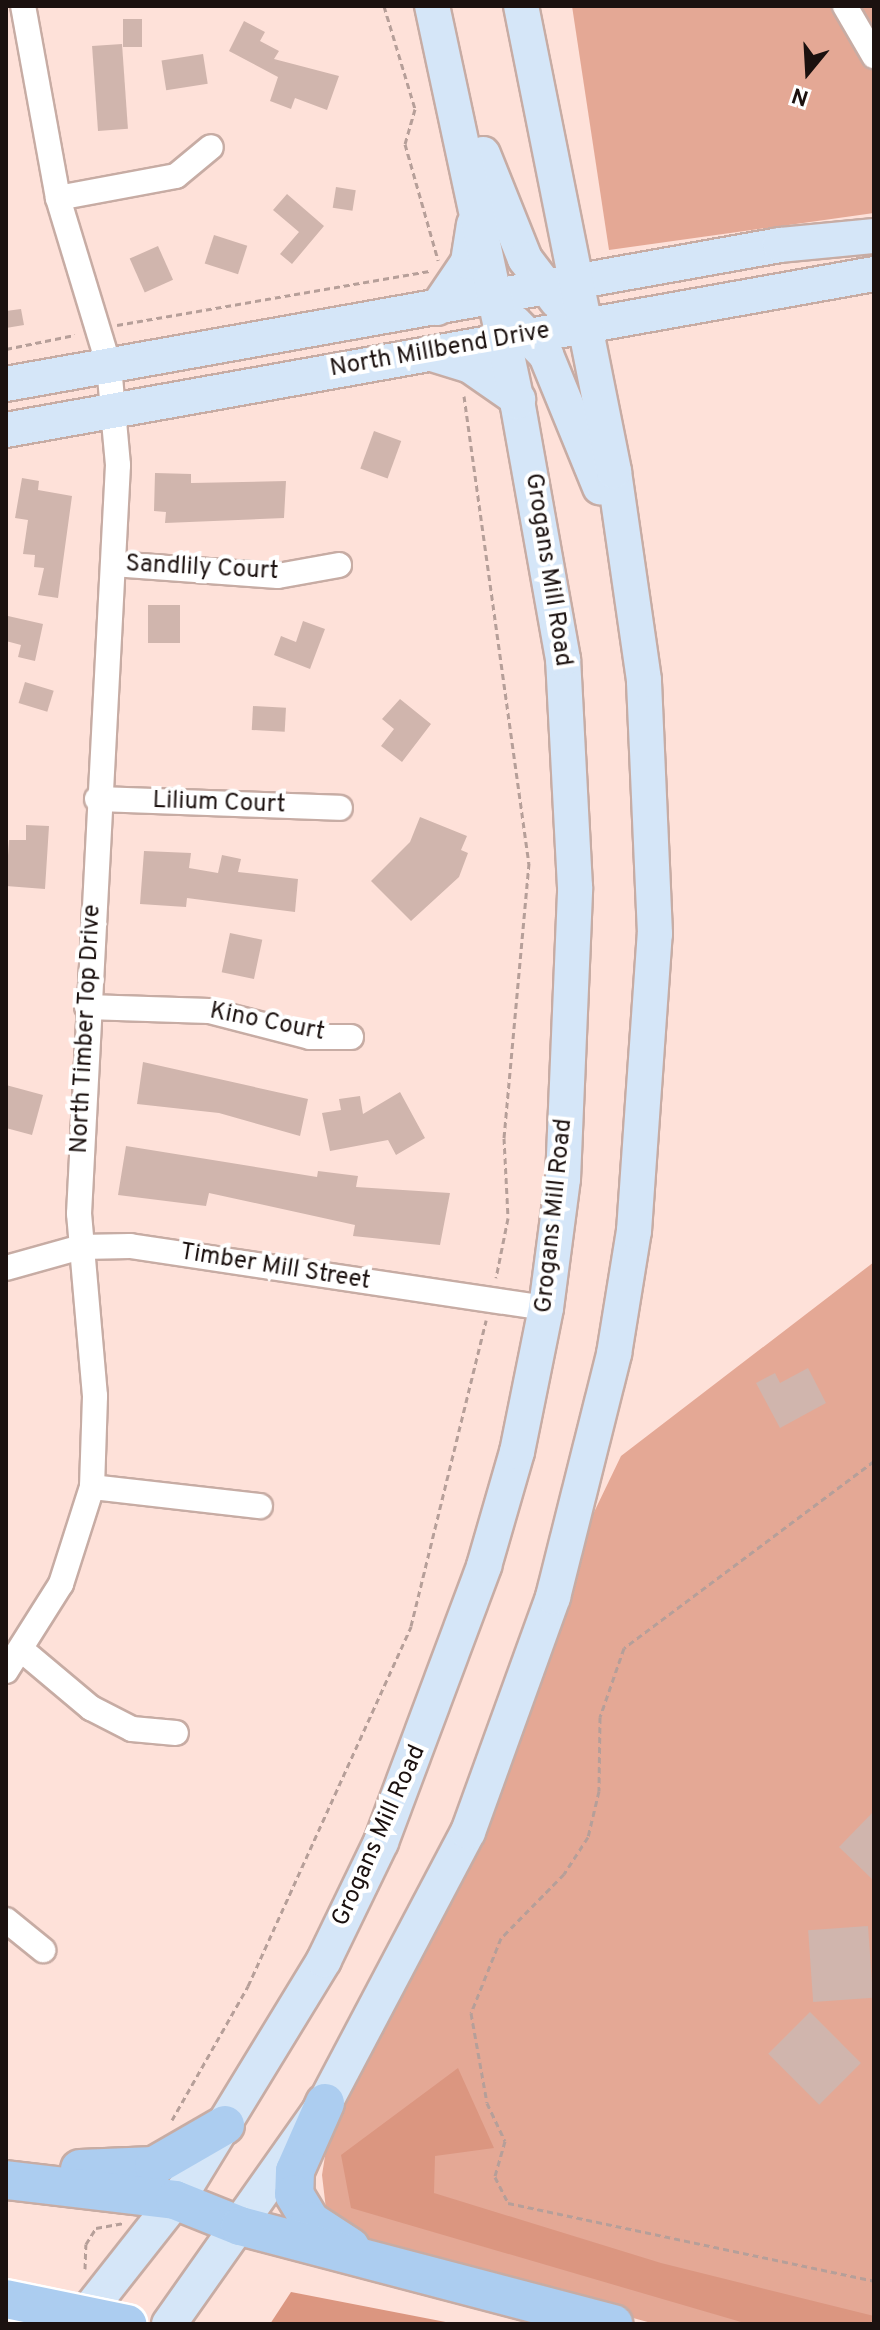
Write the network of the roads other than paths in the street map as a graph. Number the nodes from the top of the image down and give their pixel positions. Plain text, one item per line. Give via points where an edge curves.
1 (23, 6) edge
2 (432, 6) edge
3 (521, 6) edge
4 (845, 6) edge
5 (874, 56) edge
6 (451, 94) junction
7 (211, 147) dead end
8 (552, 180) junction
9 (58, 198) junction
10 (477, 211) junction
11 (874, 236) edge
12 (874, 274) edge
13 (636, 275) junction
14 (565, 302) junction
15 (437, 308) junction
16 (664, 312) junction
17 (510, 323) junction
18 (428, 353) junction
19 (109, 366) junction
20 (6, 384) edge
21 (517, 402) junction
22 (118, 408) junction
23 (6, 430) edge
24 (614, 471) junction
25 (626, 550) junction
26 (113, 564) junction
27 (339, 565) dead end
28 (97, 799) junction
29 (340, 808) dead end
30 (87, 1007) junction
31 (351, 1037) dead end
32 (81, 1247) junction
33 (6, 1268) edge
34 (546, 1308) junction
35 (92, 1487) junction
36 (260, 1506) dead end
37 (23, 1651) junction
38 (6, 1671) edge
39 (176, 1733) dead end
40 (6, 1920) edge
41 (43, 1950) dead end
42 (325, 2103) junction
43 (225, 2125) joint
44 (6, 2177) edge
45 (156, 2188) junction
46 (240, 2226) junction
47 (400, 2270) junction
48 (6, 2299) edge
49 (78, 2324) edge
50 (127, 2324) edge
51 (169, 2324) edge
52 (613, 2324) edge

1 - 9 street, North Timber Top Drive
2 - 6 main road
3 - 8 main road
4 - 5 street
6 - 10 main road
6 - 14 main road via 475,131 503,213
7 - 9 street via 176,176
8 - 13 main road via 588,260
8 - 14 main road
9 - 19 street, North Timber Top Drive
10 - 15 main road via 468,262
10 - 17 main road
11 - 13 main road, North Millbend Drive via 780,245
12 - 16 main road, North Millbend Drive
13 - 14 main road, North Millbend Drive
14 - 16 main road, North Millbend Drive
14 - 17 main road, North Millbend Drive
14 - 17 main road
14 - 24 main road
15 - 17 main road, North Millbend Drive
15 - 19 main road, North Millbend Drive
16 - 24 main road via 612,342 604,367
17 - 18 main road, North Millbend Drive
17 - 21 main road
17 - 25 main road via 554,372
18 - 21 main road via 469,365
18 - 22 main road, North Millbend Drive
19 - 20 main road, North Millbend Drive
19 - 22 street, North Timber Top Drive
21 - 34 main road, Grogans Mill Road via 563,659 575,887 563,1179
22 - 23 main road, North Millbend Drive
22 - 26 street, North Timber Top Drive
24 - 25 main road
25 - 42 main road via 646,711 654,990 644,1148 614,1354 553,1597 514,1716 451,1870
26 - 27 street, Sandlily Court via 278,576
26 - 28 street, North Timber Top Drive
28 - 29 street, Lilium Court
28 - 30 street, North Timber Top Drive
30 - 31 street, Kino Court via 209,1011 310,1037
30 - 32 street, North Timber Top Drive
32 - 33 street, Timber Mill Street
32 - 34 street, Timber Mill Street via 130,1246
32 - 35 street, North Timber Top Drive via 95,1396
34 - 43 main road, Grogans Mill Road via 517,1452 448,1679 324,1960
35 - 36 street
35 - 37 street, North Timber Top Drive via 61,1584
37 - 38 street, North Timber Top Drive
37 - 39 street via 91,1708 132,1729
40 - 41 street
42 - 46 main road
42 - 47 main road via 295,2171 294,2194 310,2221
43 - 45 main road
44 - 45 main road
45 - 46 main road
45 - 49 main road
46 - 47 main road
46 - 51 main road
47 - 52 main road
48 - 50 main road, bridge

